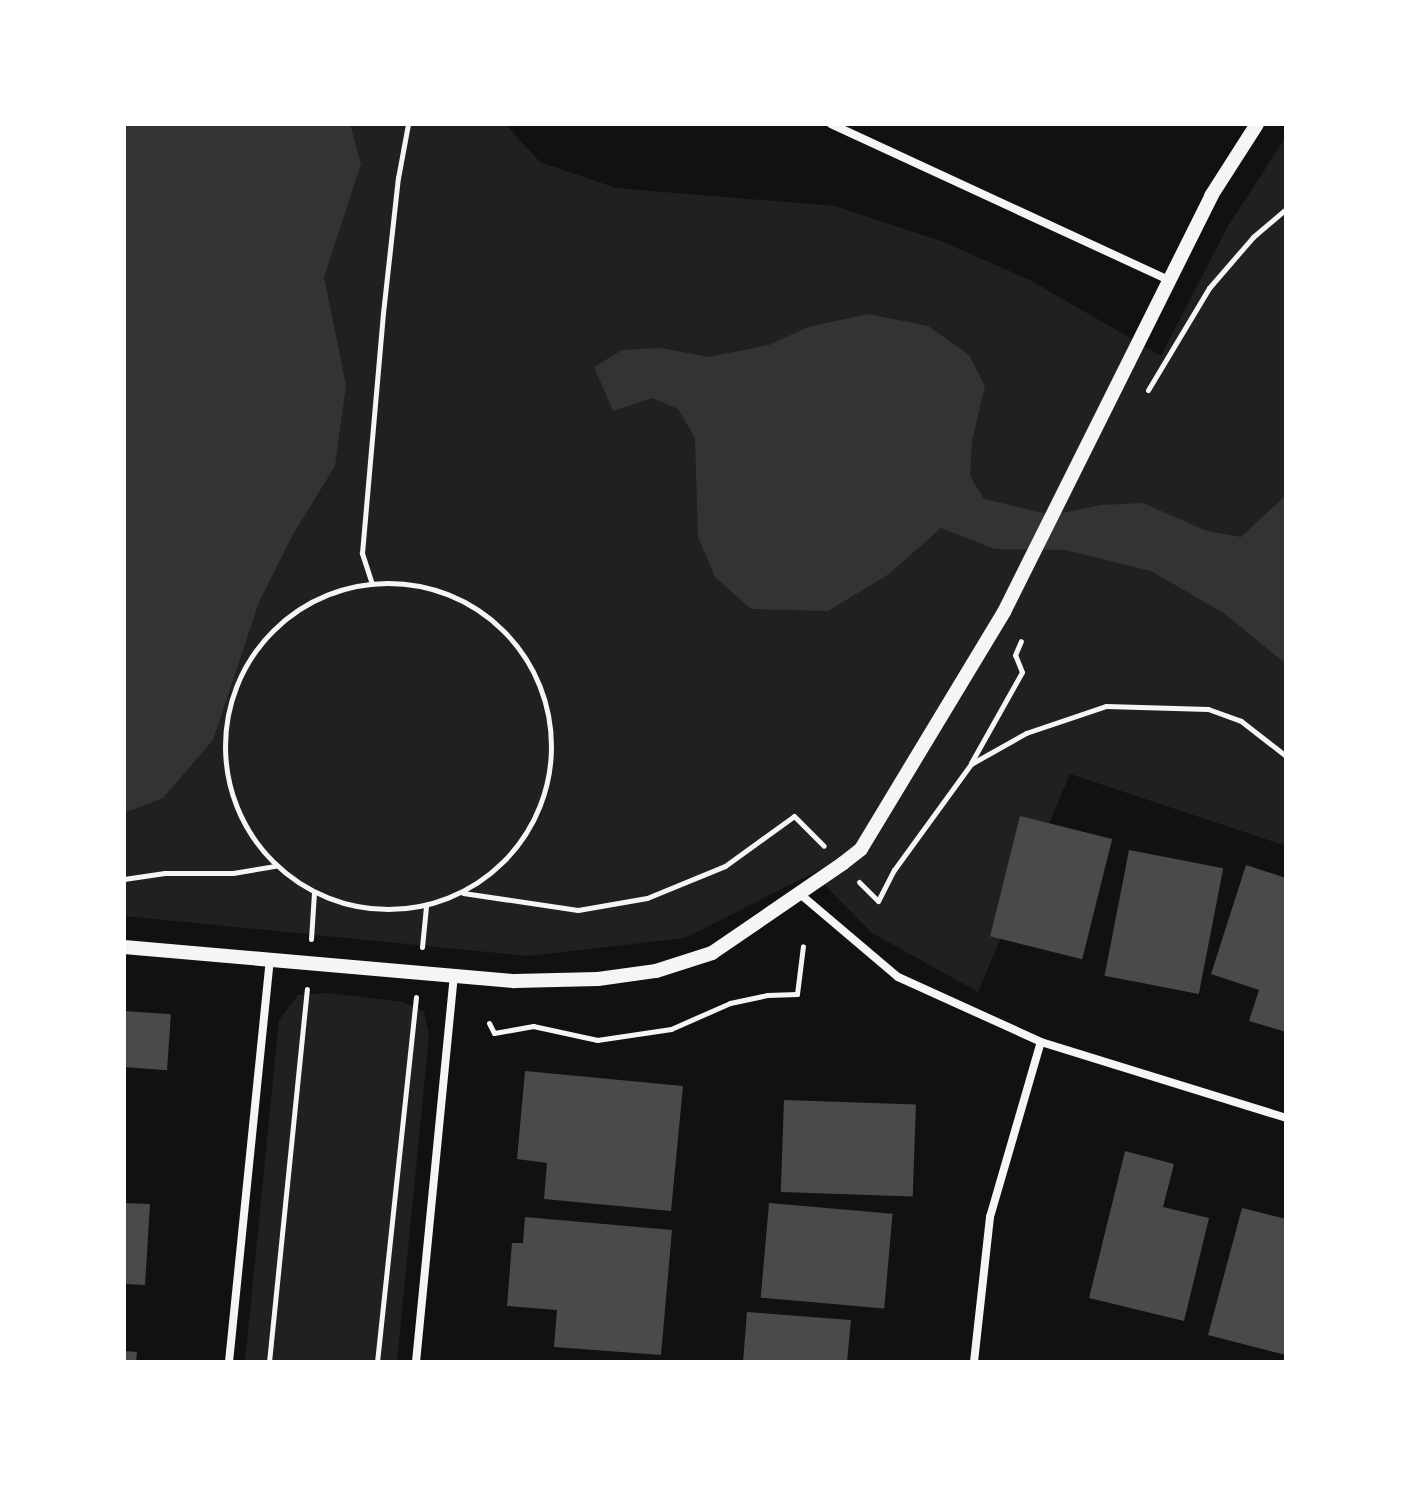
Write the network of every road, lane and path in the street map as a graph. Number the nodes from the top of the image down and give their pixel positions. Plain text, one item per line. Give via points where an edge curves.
1 (408, 124) edge
2 (831, 124) edge
3 (1257, 124) edge
4 (1286, 209) edge
5 (1168, 280) junction
6 (1147, 392) dead end
7 (372, 584) junction
8 (1015, 655) dead end
9 (971, 764) dead end
10 (275, 866) junction
11 (124, 879) edge
12 (314, 892) junction
13 (800, 894) junction
14 (426, 906) junction
15 (803, 946) dead end
16 (124, 947) edge
17 (270, 960) junction
18 (309, 963) junction
19 (419, 973) junction
20 (454, 976) junction
21 (489, 1023) dead end
22 (1041, 1042) junction
23 (1286, 1118) edge
24 (229, 1362) edge
25 (269, 1362) edge
26 (377, 1362) edge
27 (416, 1362) edge
28 (974, 1362) edge

1 - 7 path via 388,268 362,553
2 - 5 street
3 - 5 street via 1211,196
4 - 6 path via 1253,237 1209,288
5 - 13 street via 1004,612 861,849
7 - 10 path via 321,597 276,627 243,669 226,720 226,773 243,823
7 - 14 path via 423,586 470,604 509,635 538,677 551,725 550,775 534,823 504,864 462,892
8 - 9 path via 1022,672
10 - 11 path
10 - 12 path
12 - 14 path via 388,907
12 - 18 path
13 - 20 street via 712,953 656,971 598,979
13 - 22 street via 898,977
14 - 19 path
15 - 21 path via 797,994 730,1003 671,1029 597,1040 533,1026 494,1033
16 - 17 street
17 - 18 street
17 - 24 street
18 - 19 street
18 - 25 path
19 - 20 street
19 - 26 path
20 - 27 street
22 - 23 street
22 - 28 street via 990,1217

